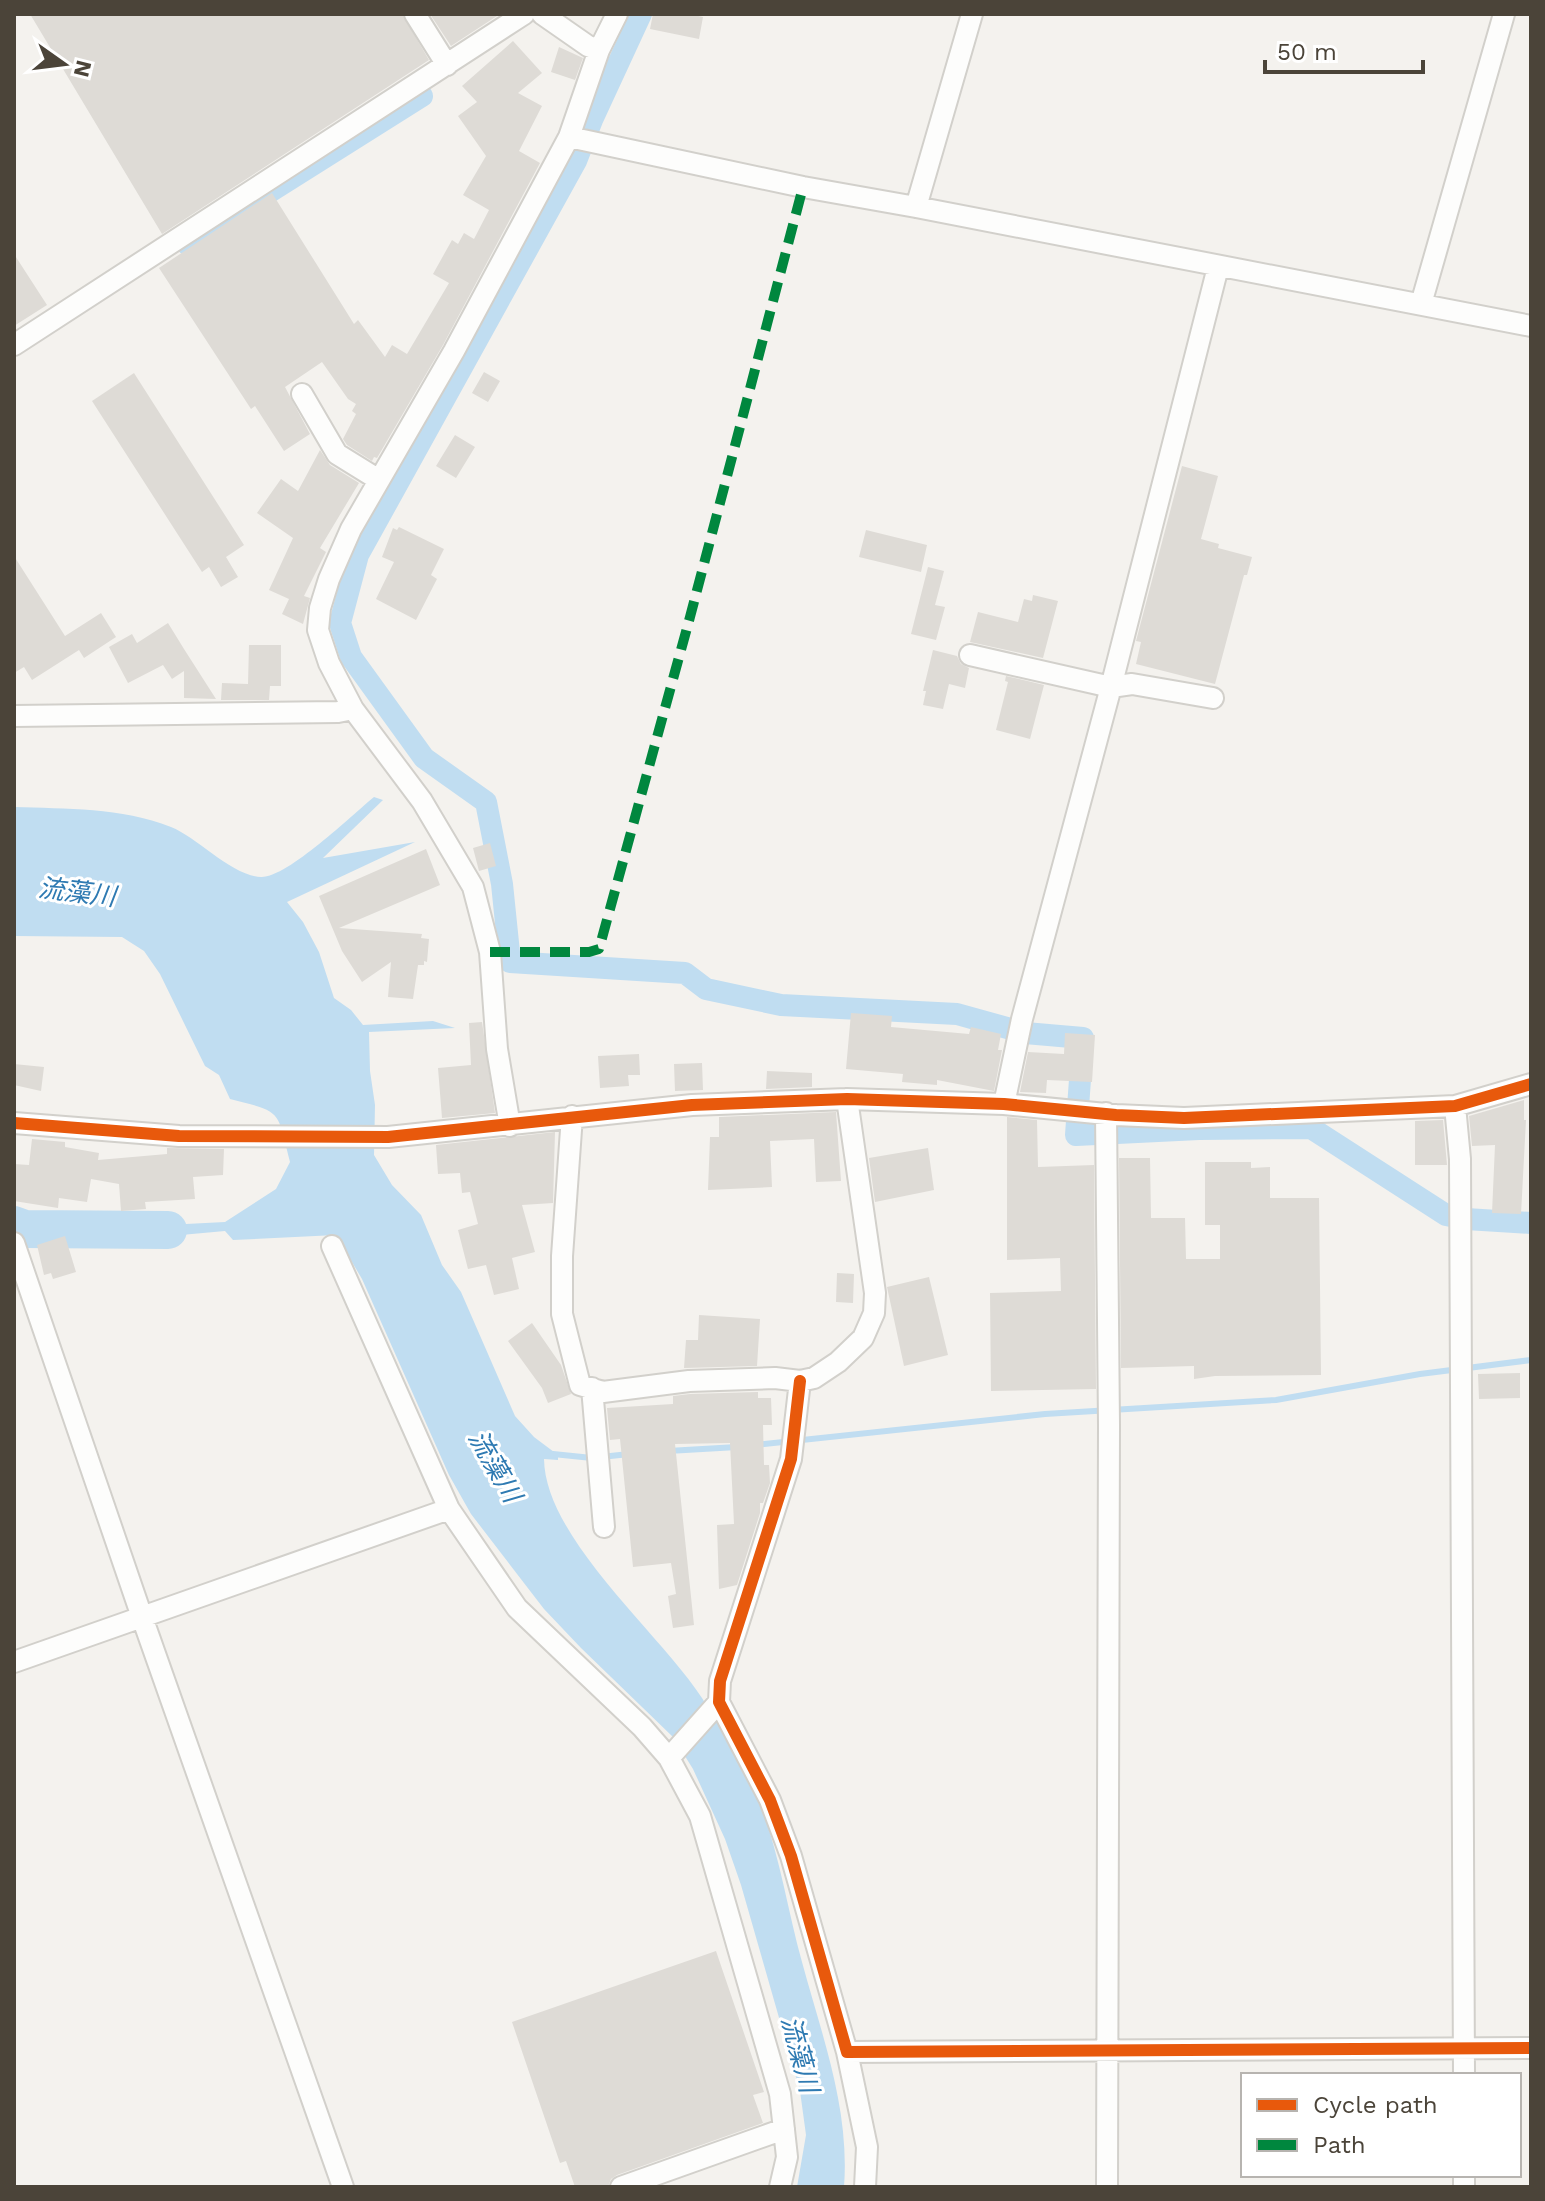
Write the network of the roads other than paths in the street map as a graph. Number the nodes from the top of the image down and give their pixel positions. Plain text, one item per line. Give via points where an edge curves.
1 (415, 14) edge
2 (524, 14) edge
3 (542, 14) edge
4 (617, 14) edge
5 (972, 14) edge
6 (1504, 14) edge
7 (599, 50) junction
8 (447, 65) junction
9 (572, 137) junction
10 (916, 207) junction
11 (1218, 267) junction
12 (1421, 304) junction
13 (1531, 326) edge
14 (14, 345) edge
15 (302, 394) dead end
16 (379, 480) junction
17 (970, 655) dead end
18 (1111, 687) junction
19 (1213, 698) dead end
20 (353, 709) junction
21 (14, 716) edge
22 (1528, 1087) edge
23 (847, 1099) junction
24 (1004, 1104) junction
25 (1455, 1106) junction
26 (1102, 1113) junction
27 (572, 1116) junction
28 (14, 1123) edge
29 (510, 1126) junction
30 (14, 1243) edge
31 (332, 1246) dead end
32 (800, 1381) junction
33 (592, 1388) junction
34 (449, 1509) junction
35 (604, 1527) dead end
36 (142, 1617) junction
37 (14, 1662) edge
38 (716, 1705) junction
39 (672, 1755) junction
40 (1464, 2048) junction
41 (1531, 2048) edge
42 (1108, 2051) junction
43 (847, 2052) junction
44 (1464, 2073) edge
45 (784, 2129) junction
46 (343, 2187) edge
47 (621, 2187) edge
48 (780, 2187) edge
49 (865, 2187) edge
50 (1107, 2187) edge

1 - 8 street
2 - 8 street
3 - 7 street
4 - 7 street
5 - 10 street
6 - 12 street
7 - 9 street
8 - 14 street
9 - 10 street
9 - 16 street
10 - 11 street
11 - 12 street
11 - 18 street
12 - 13 street
15 - 16 street via 337,454
16 - 20 street via 351,529 320,608 319,639
17 - 18 street
18 - 19 street via 1132,684
18 - 24 street
20 - 21 street
20 - 29 street via 422,801 473,887 490,952 497,1049
22 - 25 street
23 - 24 street
23 - 27 street
23 - 32 street via 874,1313 863,1338 838,1362
24 - 26 street
25 - 26 street via 1184,1118
25 - 40 street via 1460,1159
26 - 42 street via 1108,1414
27 - 29 street
27 - 33 street via 562,1314 580,1385
28 - 29 street via 179,1136 388,1137
30 - 36 street
31 - 34 street
32 - 33 street via 689,1381 603,1392
32 - 38 street via 791,1459
33 - 35 street
34 - 36 street
34 - 39 street via 517,1608
36 - 37 street
36 - 46 street
38 - 39 street
38 - 43 street via 770,1800
39 - 45 street via 700,1816 780,2094
40 - 41 street
40 - 42 street
40 - 44 street
42 - 43 street
42 - 50 street
43 - 49 street via 867,2147
45 - 47 street
45 - 48 street via 787,2157

